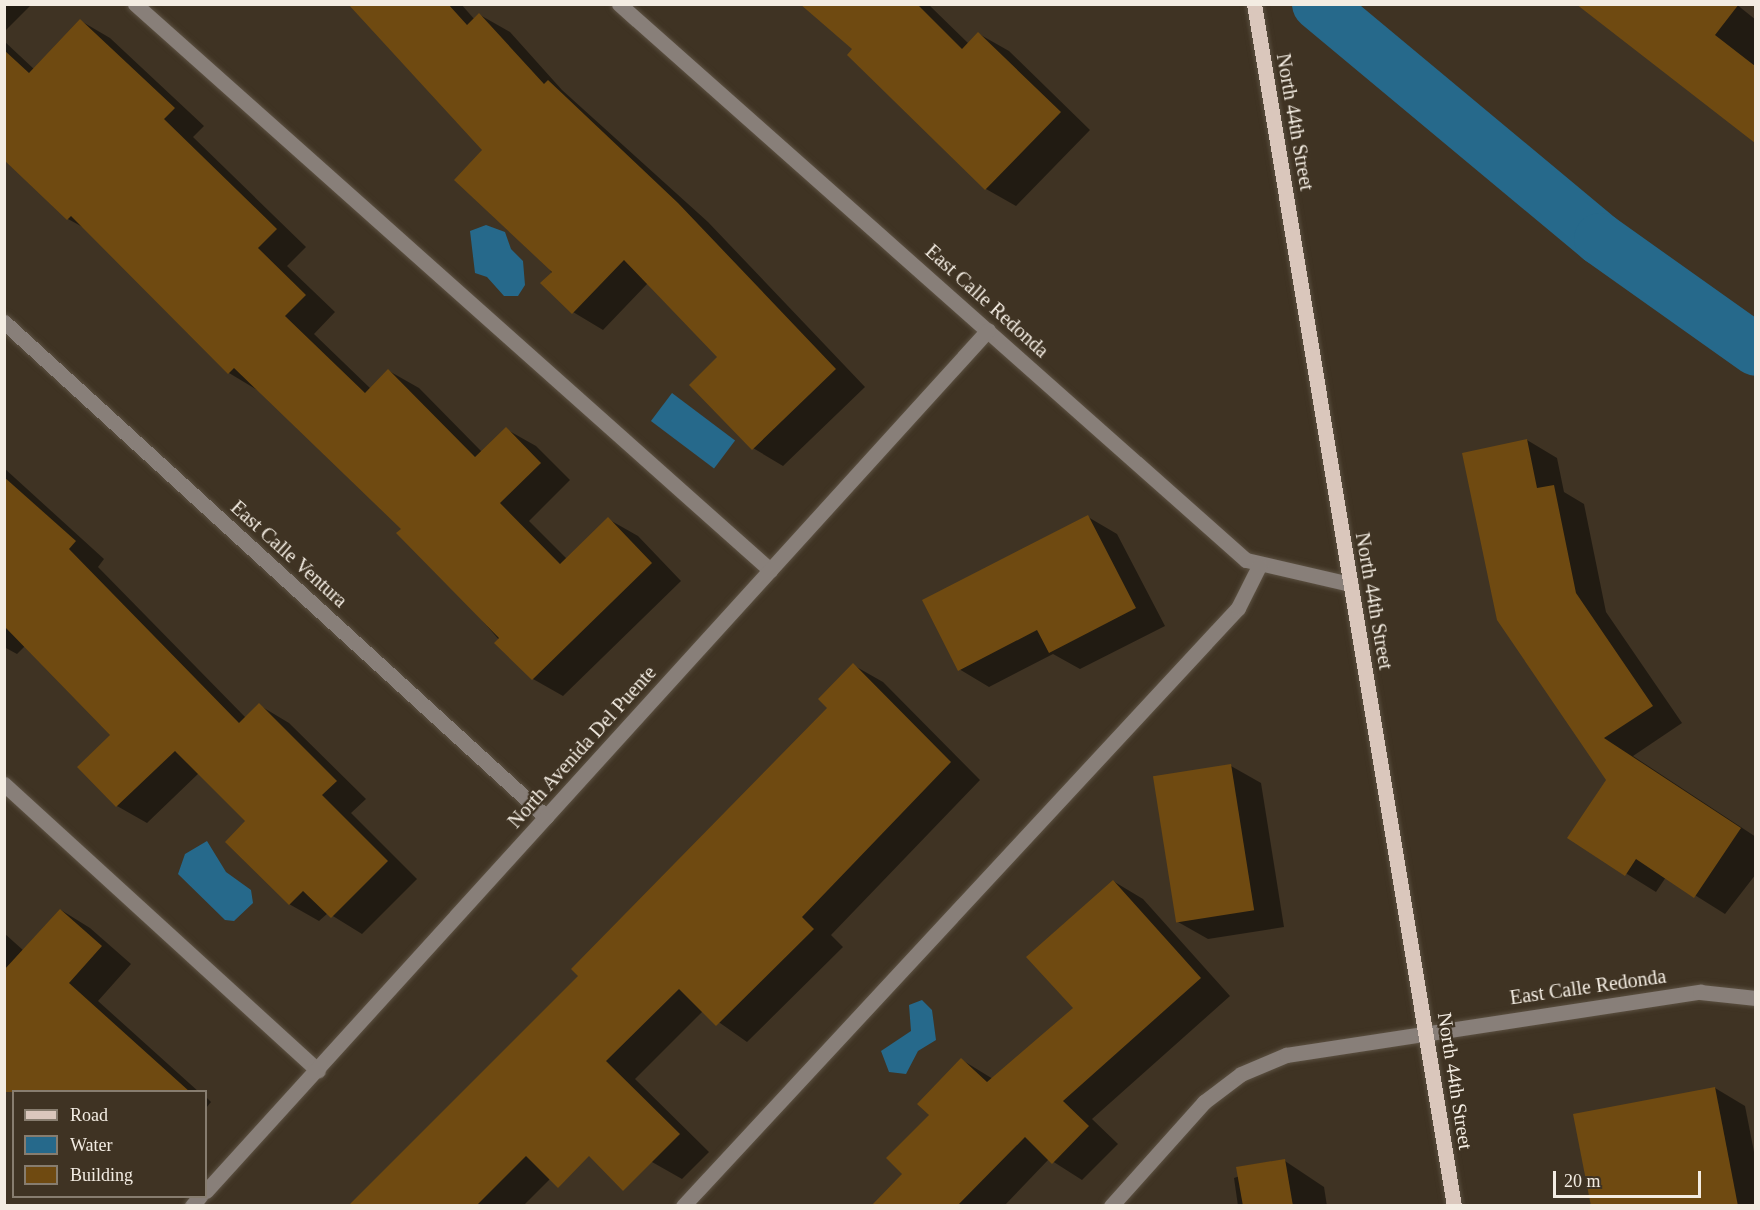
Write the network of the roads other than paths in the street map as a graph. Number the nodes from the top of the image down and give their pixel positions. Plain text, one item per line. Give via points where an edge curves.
1 (135, 4) edge
2 (618, 4) edge
3 (1254, 4) edge
4 (4, 322) edge
5 (988, 330) junction
6 (1259, 566) junction
7 (770, 570) junction
8 (1350, 584) junction
9 (4, 784) edge
10 (546, 817) junction
11 (1755, 998) edge
12 (1426, 1030) junction
13 (318, 1071) junction
14 (207, 1190) edge
15 (683, 1206) edge
16 (1111, 1206) edge
17 (1454, 1206) edge

1 - 7 street
2 - 5 street, East Calle Redonda
3 - 8 main road, North 44th Street
4 - 10 street, East Calle Ventura
5 - 6 street, East Calle Redonda via 1233,549
5 - 7 street, North Avenida Del Puente
6 - 8 street, East Calle Redonda
6 - 15 street via 1238,608
7 - 10 street, North Avenida Del Puente
8 - 12 main road, North 44th Street
9 - 13 street
10 - 13 street, North Avenida Del Puente
11 - 12 street, East Calle Redonda via 1700,992
12 - 16 street, East Calle Redonda via 1286,1055 1241,1074 1204,1102
12 - 17 main road, North 44th Street
13 - 14 street, North Avenida Del Puente

